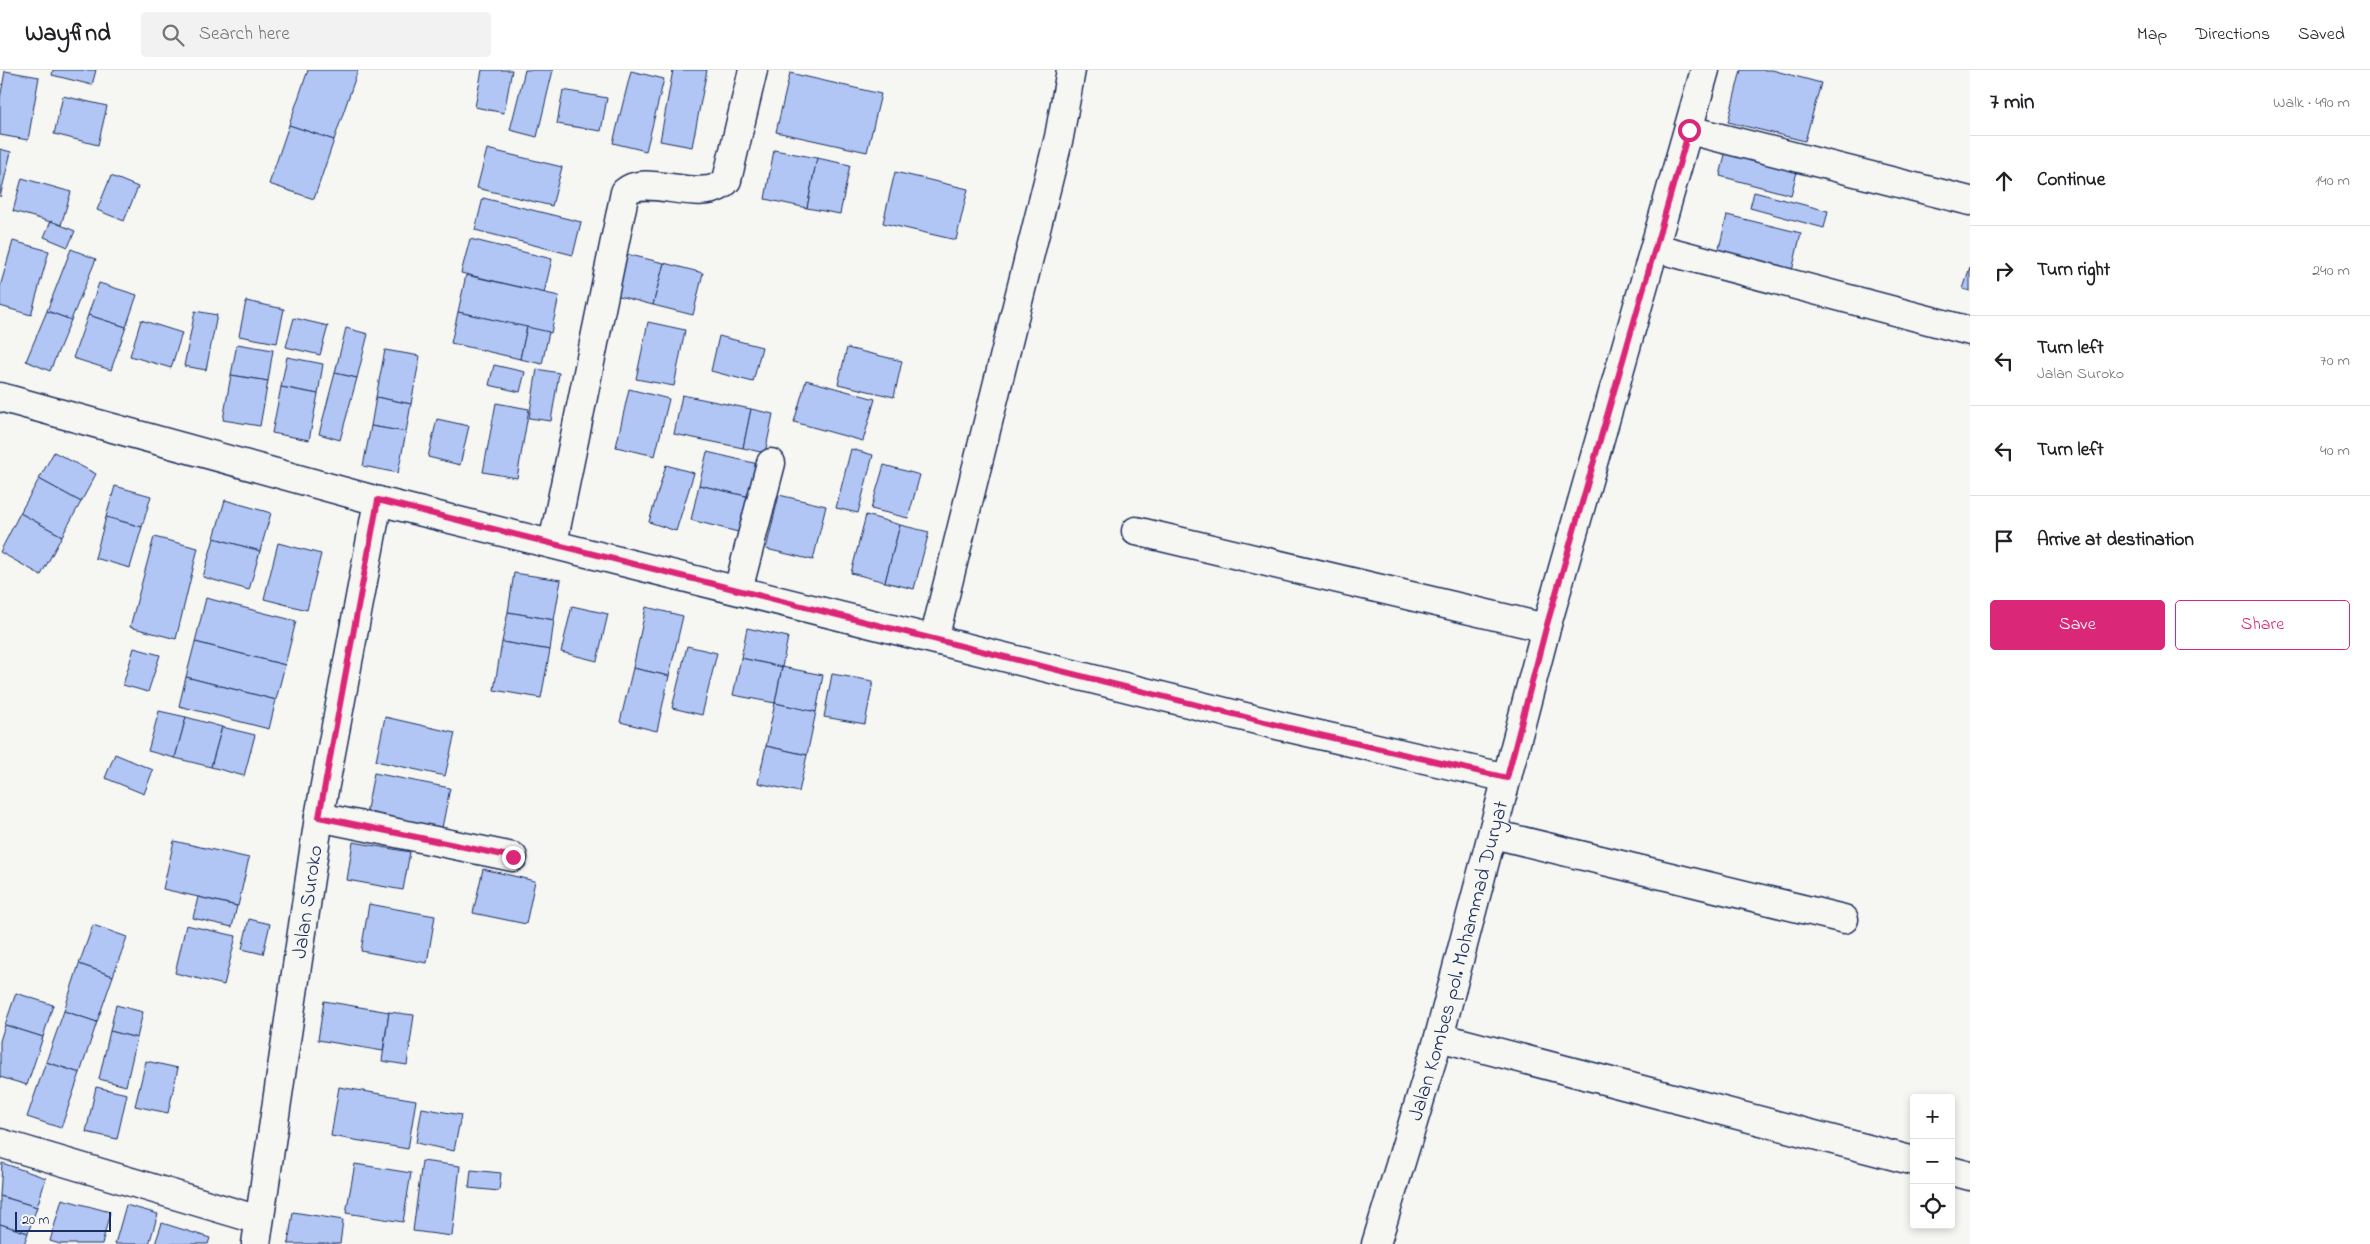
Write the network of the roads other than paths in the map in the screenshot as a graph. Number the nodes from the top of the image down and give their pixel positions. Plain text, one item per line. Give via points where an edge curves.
1 (753, 70) edge
2 (1071, 70) edge
3 (1705, 70) edge
4 (1689, 130) junction
5 (1970, 200) edge
6 (1656, 248) junction
7 (1970, 331) edge
8 (0, 397) edge
9 (771, 463) dead end
10 (378, 500) junction
11 (1136, 531) dead end
12 (553, 543) junction
13 (738, 590) junction
14 (1546, 628) junction
15 (934, 639) junction
16 (1507, 778) junction
17 (319, 817) junction
18 (1494, 834) junction
19 (513, 857) dead end
20 (1844, 920) dead end
21 (1439, 1037) junction
22 (0, 1143) edge
23 (1910, 1160) edge
24 (1955, 1172) edge
25 (1970, 1176) edge
26 (258, 1232) edge
27 (1376, 1244) edge

1 - 12 street via 727,180 722,186 710,190 636,186 625,192
2 - 15 street via 1059,136
3 - 4 street, Jalan Kombes pol. Mohammad Duryat
4 - 5 street
4 - 6 street, Jalan Kombes pol. Mohammad Duryat
6 - 7 street
6 - 14 street, Jalan Kombes pol. Mohammad Duryat
8 - 10 street
9 - 13 street
10 - 12 street
10 - 17 street, Jalan Suroko
11 - 14 street
12 - 13 street
13 - 15 street
14 - 16 street, Jalan Kombes pol. Mohammad Duryat
15 - 16 street via 1285,727
16 - 18 street, Jalan Kombes pol. Mohammad Duryat
17 - 19 street
17 - 26 street, Jalan Suroko
18 - 20 street
18 - 21 street, Jalan Kombes pol. Mohammad Duryat
21 - 23 street
21 - 27 street, Jalan Kombes pol. Mohammad Duryat
22 - 26 street
24 - 25 street

